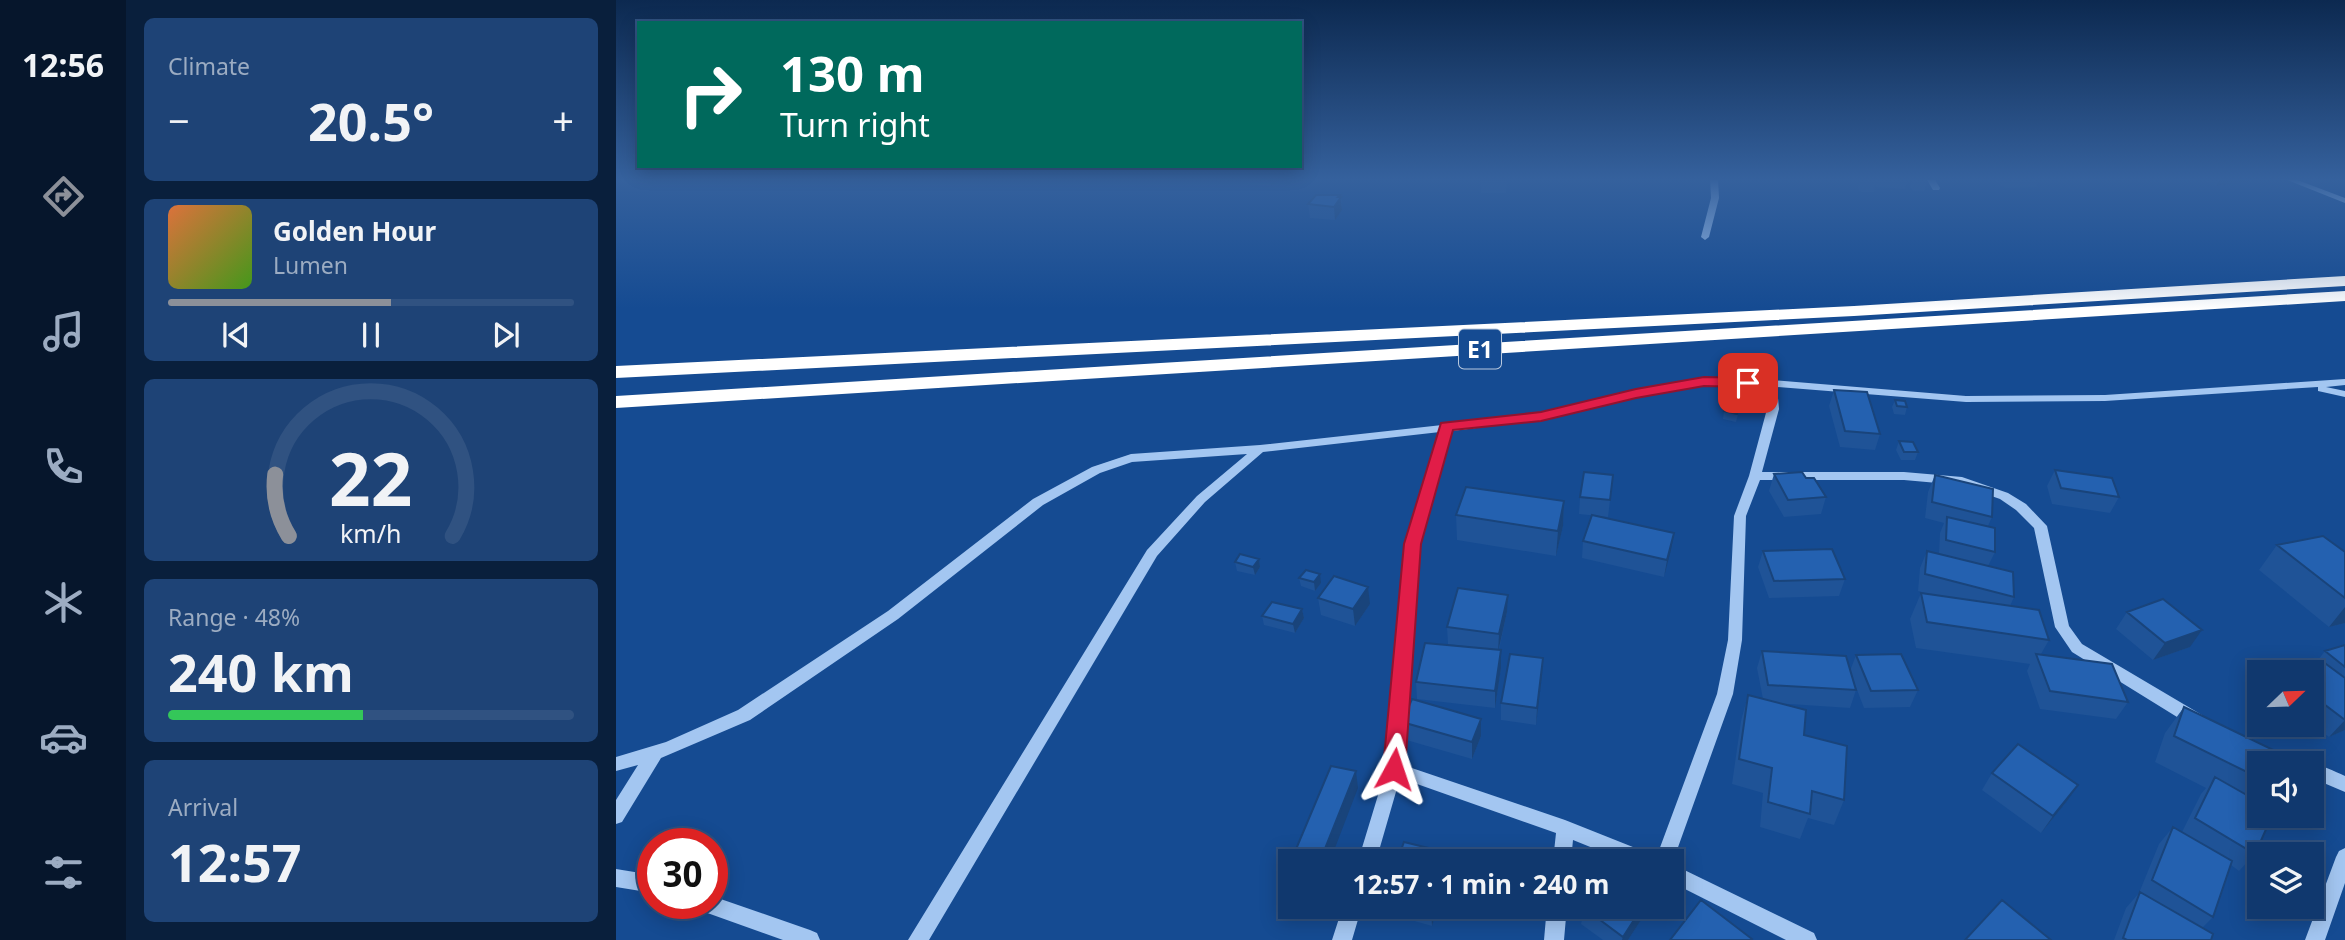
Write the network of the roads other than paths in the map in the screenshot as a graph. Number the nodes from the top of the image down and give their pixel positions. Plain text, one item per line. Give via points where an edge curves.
1 (1709, 222) edge
2 (1705, 237) dead end
3 (2345, 281) edge
4 (2345, 296) edge
5 (616, 372) edge
6 (2345, 382) edge
7 (1771, 383) junction
8 (2308, 386) junction
9 (2345, 394) edge
10 (616, 402) edge
11 (1447, 427) junction
12 (1260, 449) junction
13 (1755, 475) junction
14 (2206, 726) edge
15 (655, 752) junction
16 (616, 764) edge
17 (1394, 769) junction
18 (2324, 775) edge
19 (2345, 784) edge
20 (616, 816) edge
21 (1565, 828) junction
22 (1371, 849) edge
23 (1563, 849) edge
24 (1617, 849) edge
25 (1668, 849) edge
26 (2345, 857) edge
27 (616, 878) edge
28 (1684, 878) edge
29 (637, 881) edge
30 (728, 911) edge
31 (1349, 919) edge
32 (1556, 919) edge
33 (810, 940) edge
34 (918, 940) edge
35 (1342, 940) edge
36 (1554, 940) edge
37 (1807, 940) edge
38 (2315, 940) edge

1 - 2 street
3 - 5 highway, E1 via 1868,310
4 - 10 highway, E1
6 - 8 street
7 - 8 street via 1966,399 2105,398
7 - 11 street via 1704,382 1541,416
7 - 13 street via 1773,409
8 - 9 street
11 - 12 street
11 - 17 street via 1412,544
12 - 15 street via 1131,458 1096,470 1038,502 893,615 756,708
12 - 34 street via 1201,499 1152,553
13 - 14 street via 1904,476 1962,481 2004,496 2040,526 2062,627 2077,648
13 - 25 street via 1740,516 1735,639 1725,694
15 - 16 street
15 - 20 street
17 - 21 street
17 - 22 street
18 - 19 street
21 - 23 street
21 - 24 street
26 - 38 street
27 - 29 street
28 - 37 street
30 - 33 street
31 - 35 street
32 - 36 street

